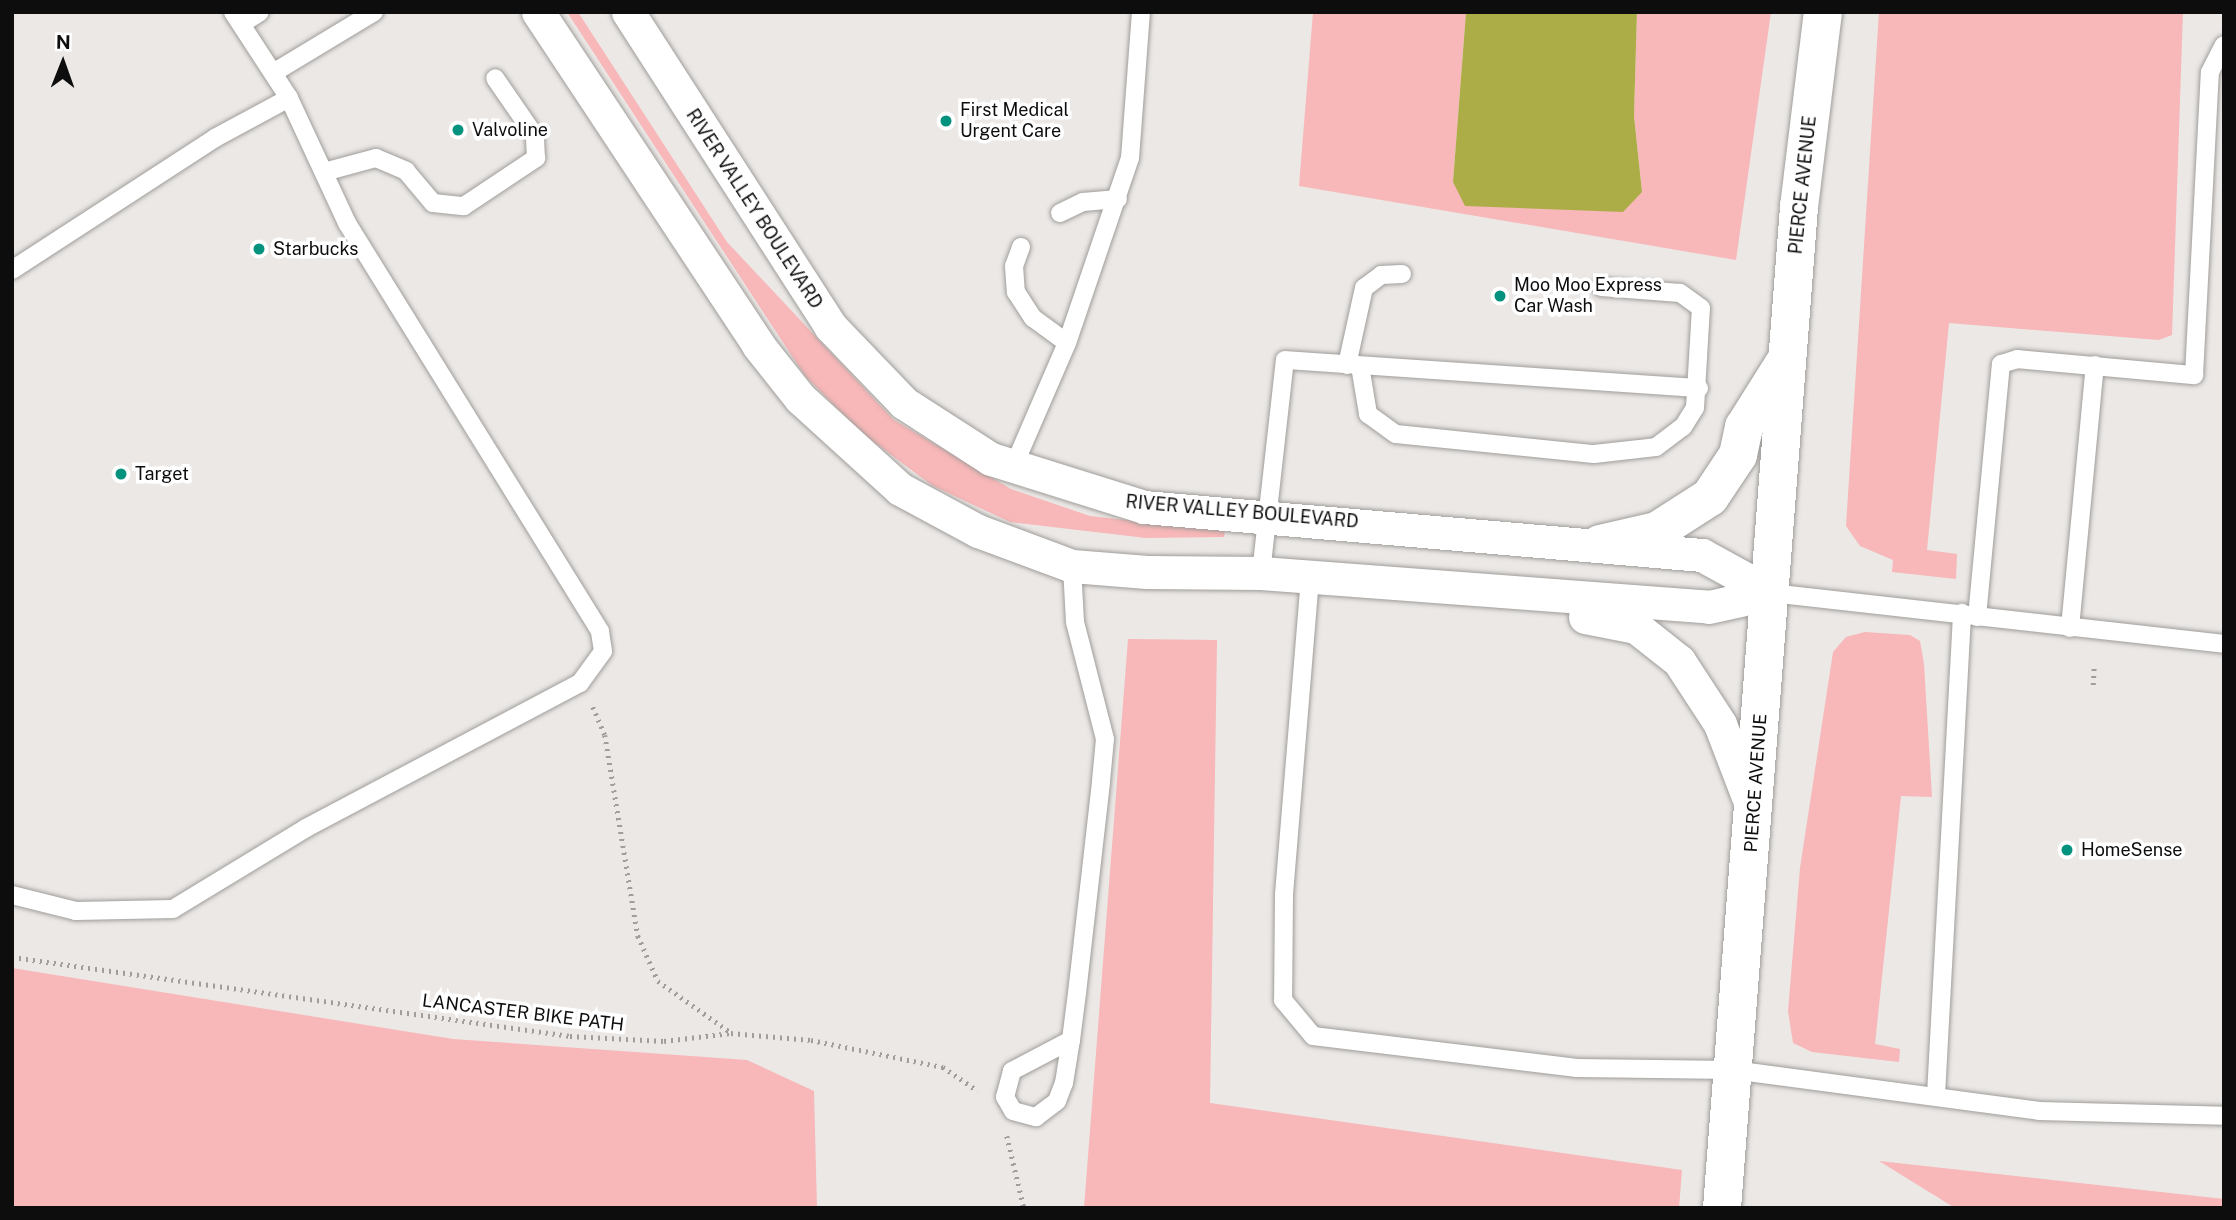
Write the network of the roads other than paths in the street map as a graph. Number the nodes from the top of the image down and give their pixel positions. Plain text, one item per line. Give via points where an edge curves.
1 (260, 12) edge
2 (374, 12) edge
3 (538, 12) edge
4 (628, 12) edge
5 (1141, 12) edge
6 (1823, 12) edge
7 (237, 18) edge
8 (2224, 46) edge
9 (273, 73) junction
10 (495, 78) dead end
11 (289, 98) junction
12 (2215, 118) edge
13 (324, 172) junction
14 (1118, 200) junction
15 (1060, 213) dead end
16 (1021, 247) dead end
17 (12, 270) edge
18 (1402, 274) dead end
19 (1601, 286) dead end
20 (1067, 343) junction
21 (1788, 358) junction
22 (1354, 365) junction
23 (2095, 365) junction
24 (1699, 388) junction
25 (1012, 470) junction
26 (1267, 516) junction
27 (1600, 544) junction
28 (1072, 566) junction
29 (1261, 573) junction
30 (1310, 578) junction
31 (1771, 593) junction
32 (1512, 596) junction
33 (1970, 615) junction
34 (2070, 628) junction
35 (2224, 644) edge
36 (1754, 811) junction
37 (12, 895) edge
38 (1071, 1040) junction
39 (1733, 1070) junction
40 (1936, 1095) junction
41 (2224, 1116) edge
42 (1722, 1208) edge

1 - 7 lane
2 - 9 lane
3 - 28 street via 758,345 800,398 900,489 978,531
4 - 25 street, RIVER VALLEY BOULEVARD via 830,326 904,403 946,435
5 - 14 lane via 1130,158
6 - 21 street, PIERCE AVENUE
7 - 9 lane
8 - 12 lane via 2212,61
9 - 11 lane
10 - 13 lane via 534,136 536,158 464,206 433,203 406,171 376,158
11 - 13 lane
11 - 17 lane via 215,138
12 - 23 lane via 2194,375
13 - 37 lane via 347,223 600,631 597,668 580,683 306,828 173,909 76,911
14 - 15 lane via 1083,202
14 - 20 lane
16 - 20 lane via 1014,265 1016,292 1034,318
18 - 22 lane via 1381,275 1364,288
19 - 24 lane via 1680,293 1698,300
20 - 25 lane
21 - 27 street, PIERCE AVENUE via 1744,427 1738,455 1710,497 1657,531
21 - 31 street, PIERCE AVENUE
22 - 24 lane
22 - 24 lane via 1368,414 1396,434 1594,454 1635,454 1667,440 1683,428
22 - 26 lane via 1284,360
23 - 33 lane via 2012,359 1997,371
23 - 34 lane
25 - 26 street, RIVER VALLEY BOULEVARD via 1144,508
26 - 27 street, RIVER VALLEY BOULEVARD
26 - 29 lane
27 - 31 street, RIVER VALLEY BOULEVARD via 1702,555
28 - 29 street
28 - 38 lane via 1075,622 1105,739
29 - 30 street
30 - 32 street
30 - 39 lane via 1284,895 1283,1000 1313,1035 1577,1068
31 - 32 street via 1709,607
31 - 33 lane
31 - 36 street, PIERCE AVENUE
32 - 36 street via 1636,627 1657,639 1702,688
33 - 34 lane
33 - 40 lane
34 - 35 lane
36 - 39 street, PIERCE AVENUE
38 - 38 lane via 1012,1071 1005,1097 1013,1111 1036,1117 1057,1101
39 - 40 lane
39 - 42 street, PIERCE AVENUE
40 - 41 lane via 2039,1111

